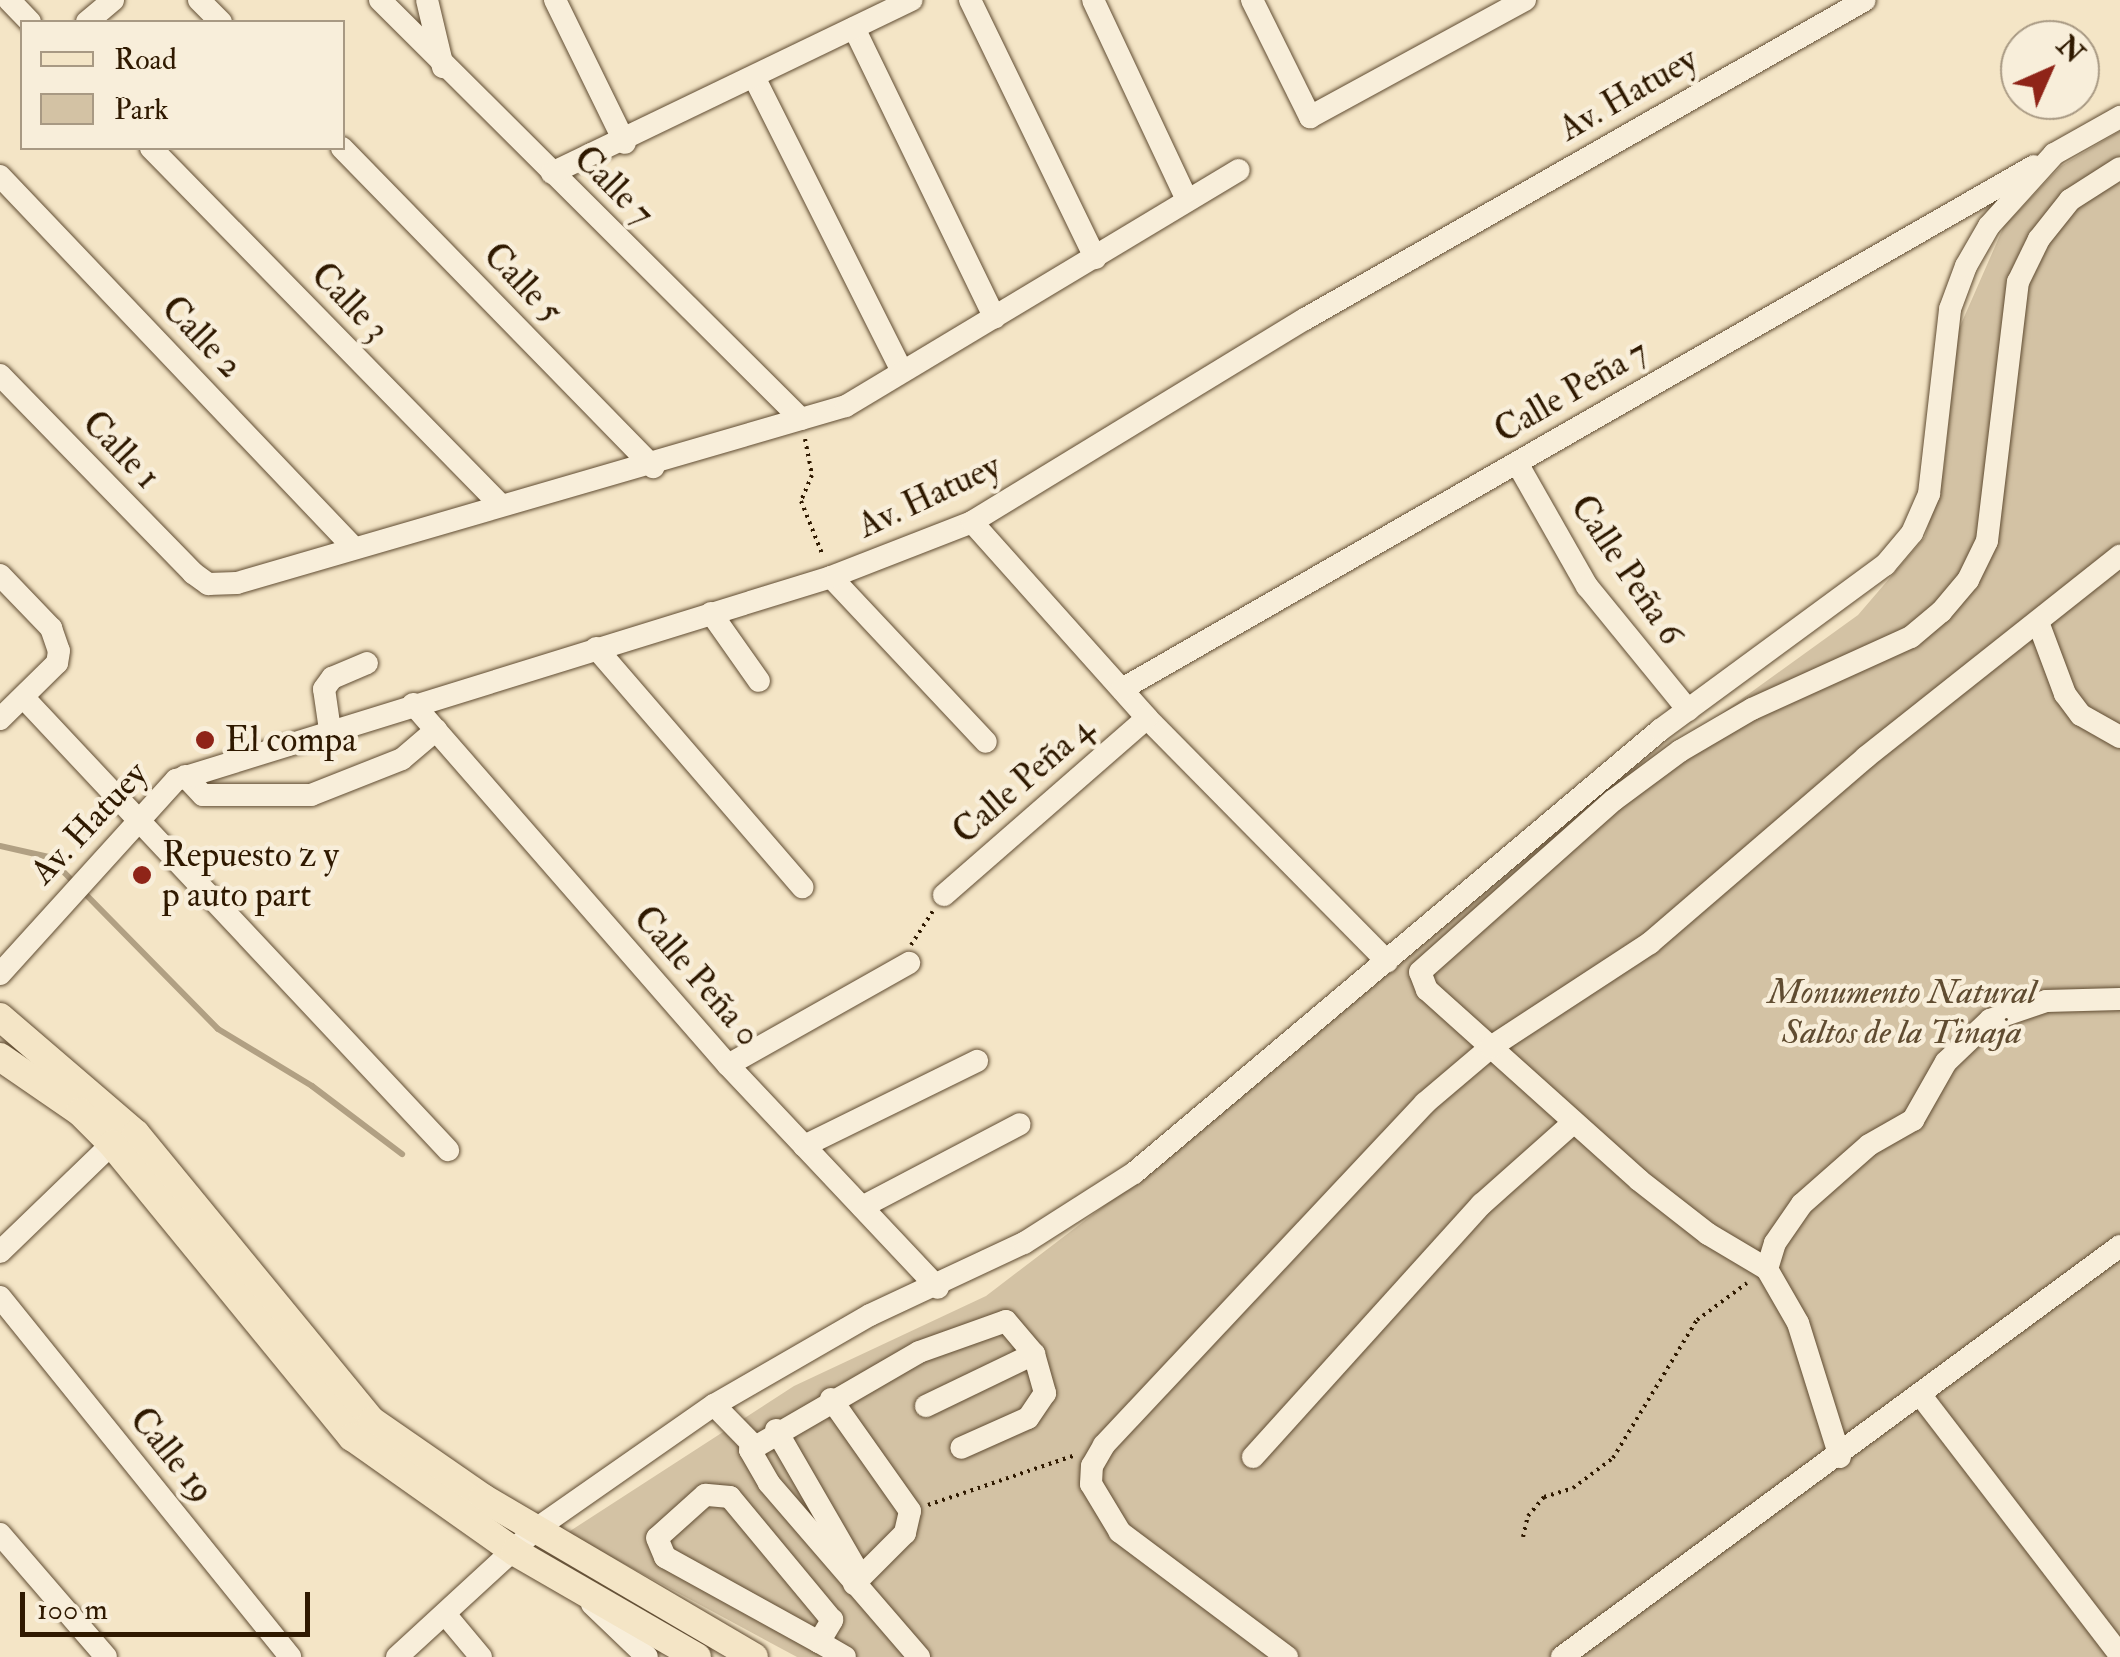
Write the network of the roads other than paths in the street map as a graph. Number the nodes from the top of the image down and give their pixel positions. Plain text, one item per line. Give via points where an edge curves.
1 (9, 0) edge
2 (113, 0) edge
3 (199, 0) edge
4 (380, 0) edge
5 (427, 0) edge
6 (556, 0) edge
7 (912, 0) edge
8 (970, 0) edge
9 (1093, 0) edge
10 (1525, 0) edge
11 (1865, 0) edge
12 (1261, 3) edge
13 (28, 20) edge
14 (89, 20) edge
15 (219, 20) edge
16 (854, 28) junction
17 (443, 67) junction
18 (756, 79) junction
19 (2120, 117) edge
20 (625, 143) junction
21 (153, 150) edge
22 (344, 150) edge
23 (2054, 154) junction
24 (2120, 168) edge
25 (1238, 170) dead end
26 (552, 173) junction
27 (1, 179) edge
28 (1187, 200) junction
29 (1095, 258) junction
30 (995, 318) junction
31 (902, 371) junction
32 (0, 376) edge
33 (802, 420) junction
34 (1517, 462) junction
35 (652, 467) junction
36 (500, 505) junction
37 (972, 522) junction
38 (353, 547) junction
39 (2120, 556) edge
40 (0, 574) edge
41 (831, 577) junction
42 (712, 613) junction
43 (2038, 622) junction
44 (596, 648) junction
45 (368, 663) dead end
46 (759, 681) dead end
47 (1122, 688) junction
48 (24, 698) junction
49 (412, 704) junction
50 (1688, 710) junction
51 (1148, 718) junction
52 (0, 719) edge
53 (330, 730) junction
54 (436, 730) junction
55 (2120, 737) edge
56 (986, 742) dead end
57 (185, 776) junction
58 (138, 820) junction
59 (802, 887) dead end
60 (944, 895) road end
61 (1386, 961) junction
62 (909, 963) road end
63 (2, 976) edge
64 (2120, 999) edge
65 (0, 1016) edge
66 (1491, 1047) junction
67 (0, 1056) edge
68 (977, 1061) dead end
69 (728, 1065) junction
70 (1574, 1122) junction
71 (1020, 1124) dead end
72 (112, 1144) junction
73 (804, 1146) junction
74 (448, 1150) dead end
75 (862, 1207) junction
76 (2120, 1246) edge
77 (0, 1252) edge
78 (1767, 1269) junction
79 (938, 1288) junction
80 (0, 1297) edge
81 (1034, 1354) junction
82 (1922, 1397) junction
83 (831, 1399) junction
84 (714, 1405) junction
85 (926, 1406) dead end
86 (776, 1430) junction
87 (752, 1444) junction
88 (961, 1448) dead end
89 (1253, 1457) dead end
90 (1840, 1457) junction
91 (536, 1529) junction
92 (0, 1534) edge
93 (514, 1552) junction
94 (857, 1579) junction
95 (571, 1585) junction
96 (445, 1614) junction
97 (819, 1642) junction
98 (2120, 1655) edge
99 (106, 1657) edge
100 (290, 1657) edge
101 (397, 1657) edge
102 (481, 1657) edge
103 (647, 1657) edge
104 (697, 1657) edge
105 (754, 1657) edge
106 (845, 1657) edge
107 (919, 1657) edge
108 (1286, 1657) edge
109 (1562, 1657) edge

1 - 13 street
2 - 14 street
3 - 15 street
4 - 17 street, Calle 7
5 - 17 street
6 - 20 street
7 - 16 street
8 - 29 street
9 - 28 street
10 - 12 street via 1310,116
11 - 37 street, Av. Hatuey via 1306,320
16 - 18 street
16 - 30 street
17 - 26 street, Calle 7
18 - 20 street
18 - 31 street
19 - 23 street, Calle Peña 7
20 - 26 street
21 - 36 street, Calle 3
22 - 35 street, Calle 5
23 - 34 street, Calle Peña 7
23 - 50 street via 1989,226 1950,309 1928,494 1912,534 1885,565
24 - 66 street via 2070,200 2038,239 2018,282 2008,330 1998,481 1986,541 1968,580 1911,637 1680,751 1428,961 1420,980 1427,990
25 - 28 street
26 - 33 street, Calle 7
27 - 38 street, Calle 2
28 - 29 street
29 - 30 street
30 - 31 street
31 - 33 street via 846,406
32 - 38 street, Calle 1 via 208,584 237,583
33 - 35 street
34 - 47 street, Calle Peña 7
34 - 50 street, Calle Peña 6 via 1587,586
35 - 36 street
36 - 38 street
37 - 41 street, Av. Hatuey
37 - 47 street
39 - 43 street
40 - 48 street via 52,628 57,663
41 - 42 street, Av. Hatuey
41 - 56 street
42 - 44 street, Av. Hatuey
42 - 46 street
43 - 55 street via 2065,694 2081,716
43 - 66 street via 1650,943
44 - 49 street, Av. Hatuey
44 - 59 street
45 - 53 street via 332,678 324,689
47 - 51 street
48 - 52 street
48 - 58 street
49 - 53 street, Av. Hatuey
49 - 54 street, Calle Peña 0
50 - 61 street
51 - 60 street, Calle Peña 4
51 - 61 street
53 - 57 street, Av. Hatuey
54 - 57 street via 402,759 311,795 204,795
54 - 69 street, Calle Peña 0
57 - 58 street, Av. Hatuey via 168,785
58 - 63 street, Av. Hatuey
58 - 74 street
61 - 79 street via 1134,1173 1059,1224
62 - 69 street
64 - 78 street via 2046,1001 1990,1020 1946,1062 1913,1120 1857,1154 1802,1204 1775,1243
65 - 91 main road via 136,1134 372,1421
66 - 70 street
66 - 108 street via 1357,1170 1104,1445 1092,1466 1091,1484 1110,1520
67 - 72 main road via 80,1112
68 - 73 street
69 - 73 street, Calle Peña 0
70 - 78 street via 1708,1234
70 - 89 street via 1482,1204
71 - 75 street
72 - 77 street
72 - 93 main road via 352,1436
73 - 75 street, Calle Peña 0
75 - 79 street, Calle Peña 0
76 - 82 street
78 - 90 street via 1798,1323
79 - 84 street via 854,1324
80 - 100 street, Calle 19
81 - 83 street via 1018,1330 992,1322
81 - 85 street
81 - 88 street via 1046,1393 1040,1408
82 - 90 street
82 - 98 street
83 - 86 street
83 - 94 street via 910,1511 905,1533
84 - 87 street
84 - 91 street
86 - 87 street
86 - 94 street
87 - 94 street via 755,1466
90 - 109 street
91 - 93 street
91 - 105 main road
92 - 99 street
93 - 95 main road
93 - 96 street
94 - 107 street
95 - 103 street
95 - 104 main road
96 - 101 street
96 - 102 street
97 - 97 street via 665,1557 657,1538 704,1495 730,1497 832,1620
97 - 106 street

